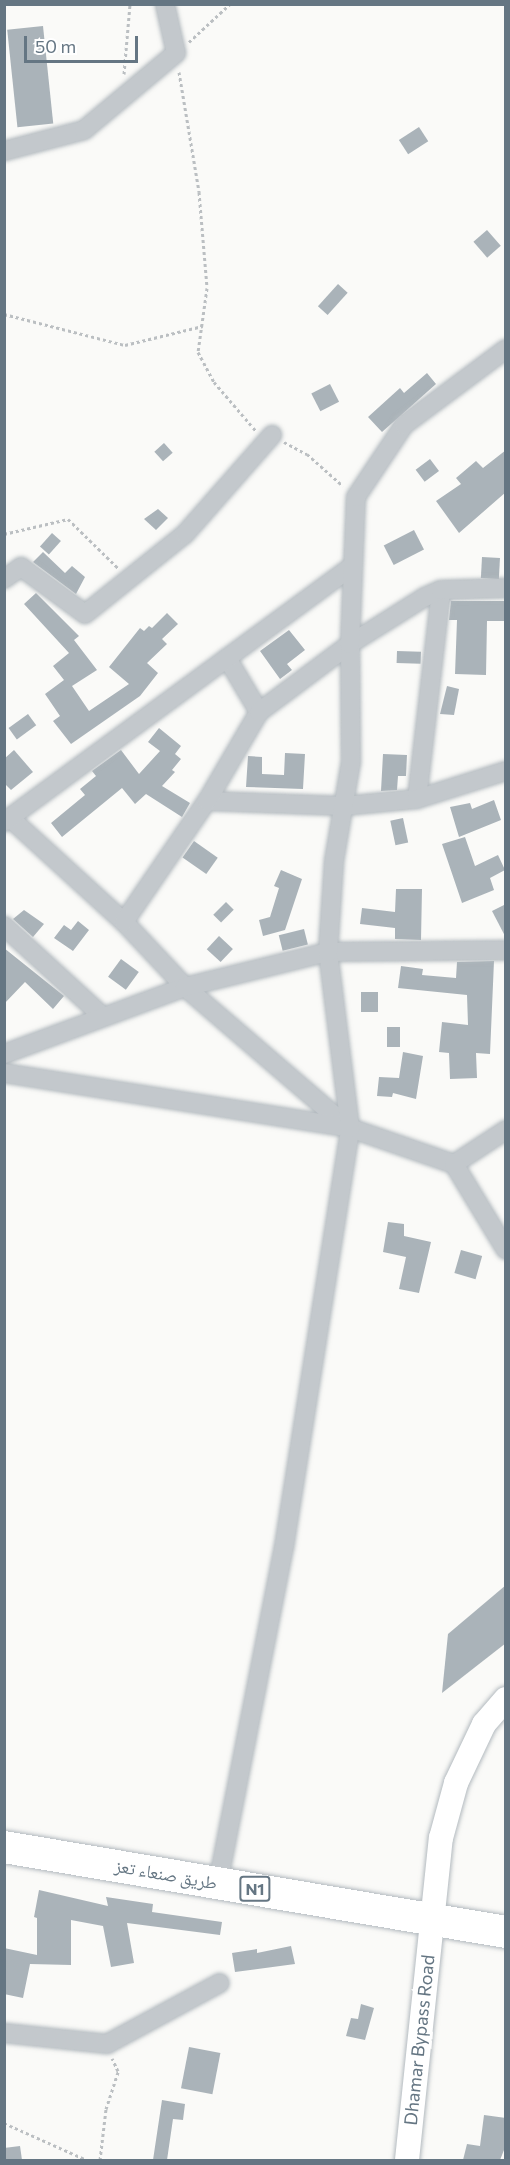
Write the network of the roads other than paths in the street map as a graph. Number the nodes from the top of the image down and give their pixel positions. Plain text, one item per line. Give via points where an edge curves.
1 (165, 4) edge
2 (4, 151) edge
3 (506, 349) edge
4 (272, 435) road end
5 (353, 566) junction
6 (4, 579) edge
7 (506, 588) edge
8 (441, 590) junction
9 (350, 644) junction
10 (228, 658) junction
11 (259, 712) junction
12 (506, 771) edge
13 (417, 799) junction
14 (207, 801) junction
15 (344, 807) junction
16 (7, 820) edge
17 (124, 922) junction
18 (4, 926) edge
19 (506, 950) edge
20 (328, 952) junction
21 (185, 987) junction
22 (101, 1015) junction
23 (4, 1054) edge
24 (4, 1073) edge
25 (350, 1128) junction
26 (506, 1130) edge
27 (454, 1164) junction
28 (506, 1250) edge
29 (506, 1699) edge
30 (4, 1847) edge
31 (218, 1883) junction
32 (432, 1919) junction
33 (506, 1932) edge
34 (220, 1983) dead end
35 (4, 2033) edge
36 (407, 2160) edge

1 - 2 street via 176,53 84,130
3 - 5 street via 404,425 356,497
4 - 6 street via 185,534 85,614 21,567
5 - 9 street
5 - 10 street
7 - 8 street
8 - 9 street
8 - 13 street
9 - 11 street
9 - 15 street via 351,762
10 - 11 street
10 - 16 street
11 - 14 street
12 - 13 street
13 - 15 street
14 - 15 street
14 - 17 street
15 - 20 street via 334,861
16 - 17 street
17 - 21 street
18 - 22 street
19 - 20 street
20 - 21 street
20 - 25 street
21 - 22 street
21 - 25 street
22 - 23 street
24 - 25 street
25 - 27 street
25 - 31 street via 284,1547
26 - 27 street
27 - 28 street
29 - 32 main road, Dhamar Bypass Road via 484,1724 456,1783 441,1838
30 - 31 highway, طريق صنعاء تعز / N1
31 - 32 highway, طريق صنعاء تعز / N1
32 - 33 highway, طريق صنعاء تعز / N1
32 - 36 main road, Dhamar Bypass Road
34 - 35 street via 107,2044

